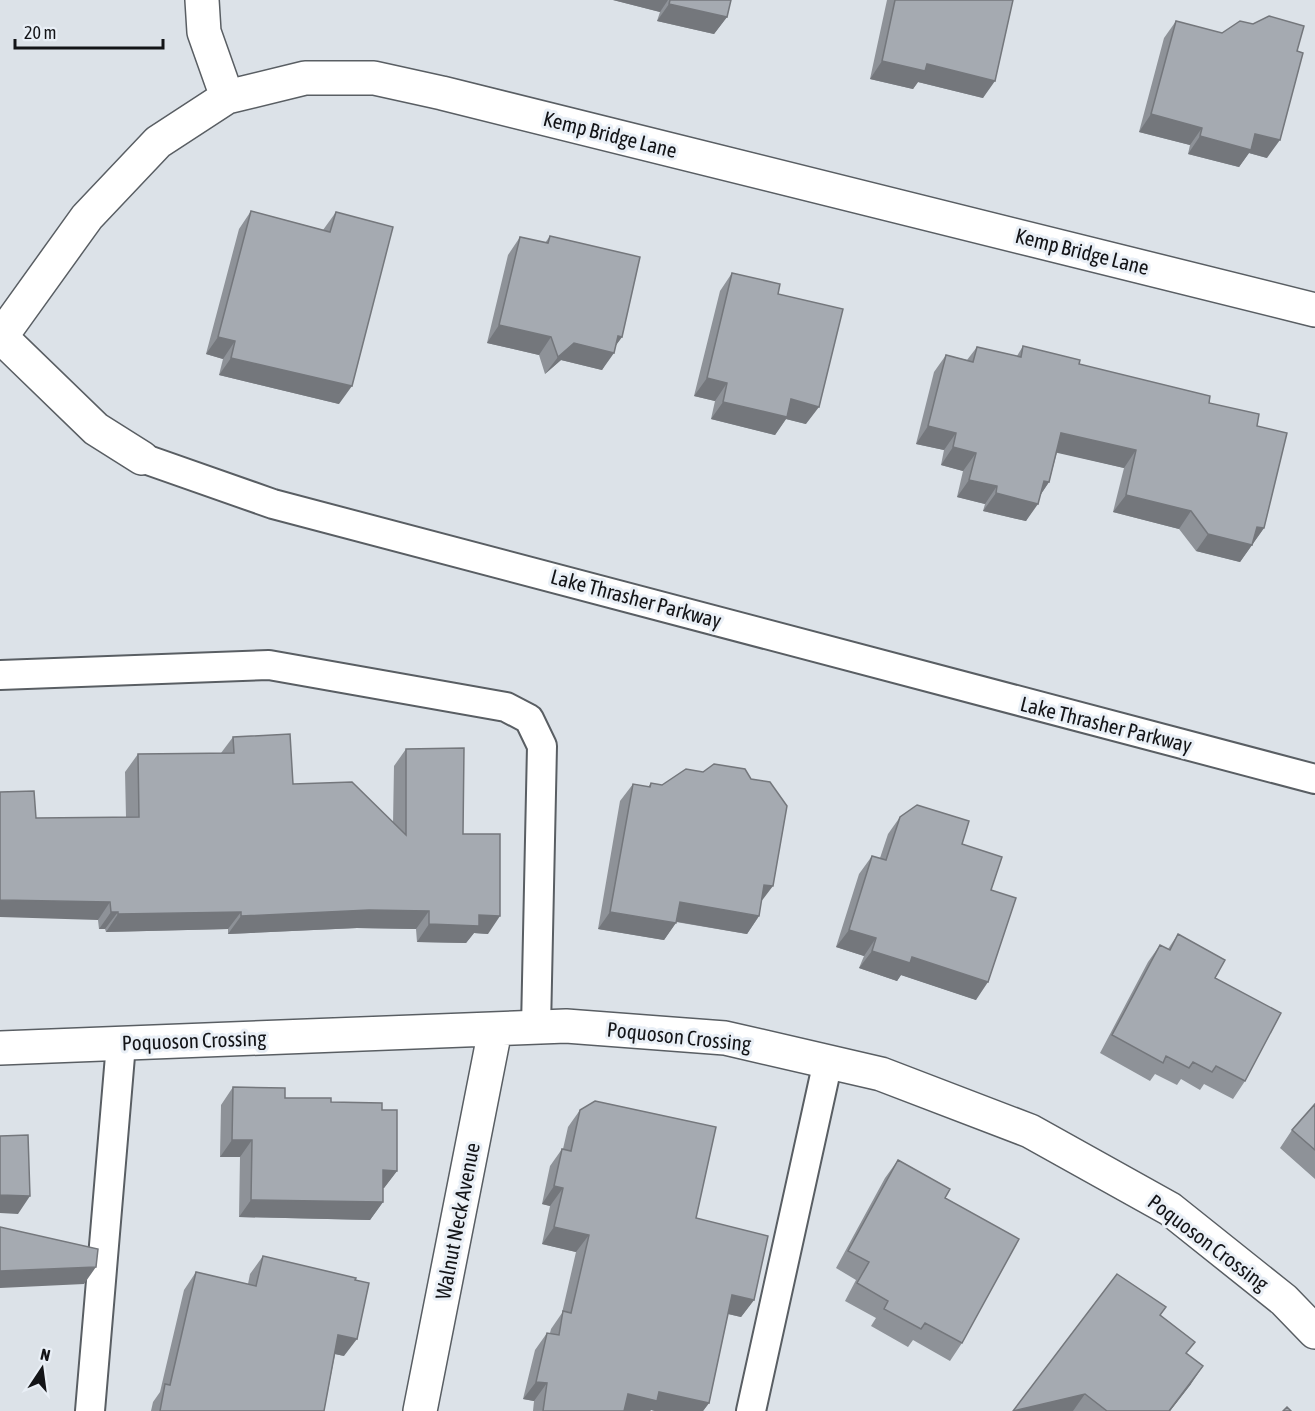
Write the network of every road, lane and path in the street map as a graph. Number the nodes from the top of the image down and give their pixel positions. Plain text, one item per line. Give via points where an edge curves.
1 (202, 0) edge
2 (227, 97) junction
3 (1315, 310) edge
4 (0, 337) edge
5 (142, 458) joint
6 (0, 675) edge
7 (1315, 779) edge
8 (536, 1028) junction
9 (495, 1030) junction
10 (121, 1044) junction
11 (0, 1048) edge
12 (828, 1061) junction
13 (1315, 1332) edge
14 (90, 1411) edge
15 (420, 1411) edge
16 (751, 1411) edge

1 - 2 street via 204,32
2 - 3 street, Kemp Bridge Lane via 305,78 374,78
2 - 4 street, Kemp Bridge Lane via 158,142 87,216
4 - 5 street, Lake Thrasher Parkway via 96,429
5 - 7 lane, Lake Thrasher Parkway via 273,504
6 - 8 lane via 269,665 506,707 529,718 542,746
8 - 9 street, Poquoson Crossing
8 - 12 street, Poquoson Crossing via 566,1026 724,1038
9 - 10 street, Poquoson Crossing
9 - 15 street, Walnut Neck Avenue
10 - 11 street, Poquoson Crossing
10 - 14 lane
12 - 13 street, Poquoson Crossing via 881,1074 1050,1142 1170,1209 1284,1300
12 - 16 lane

